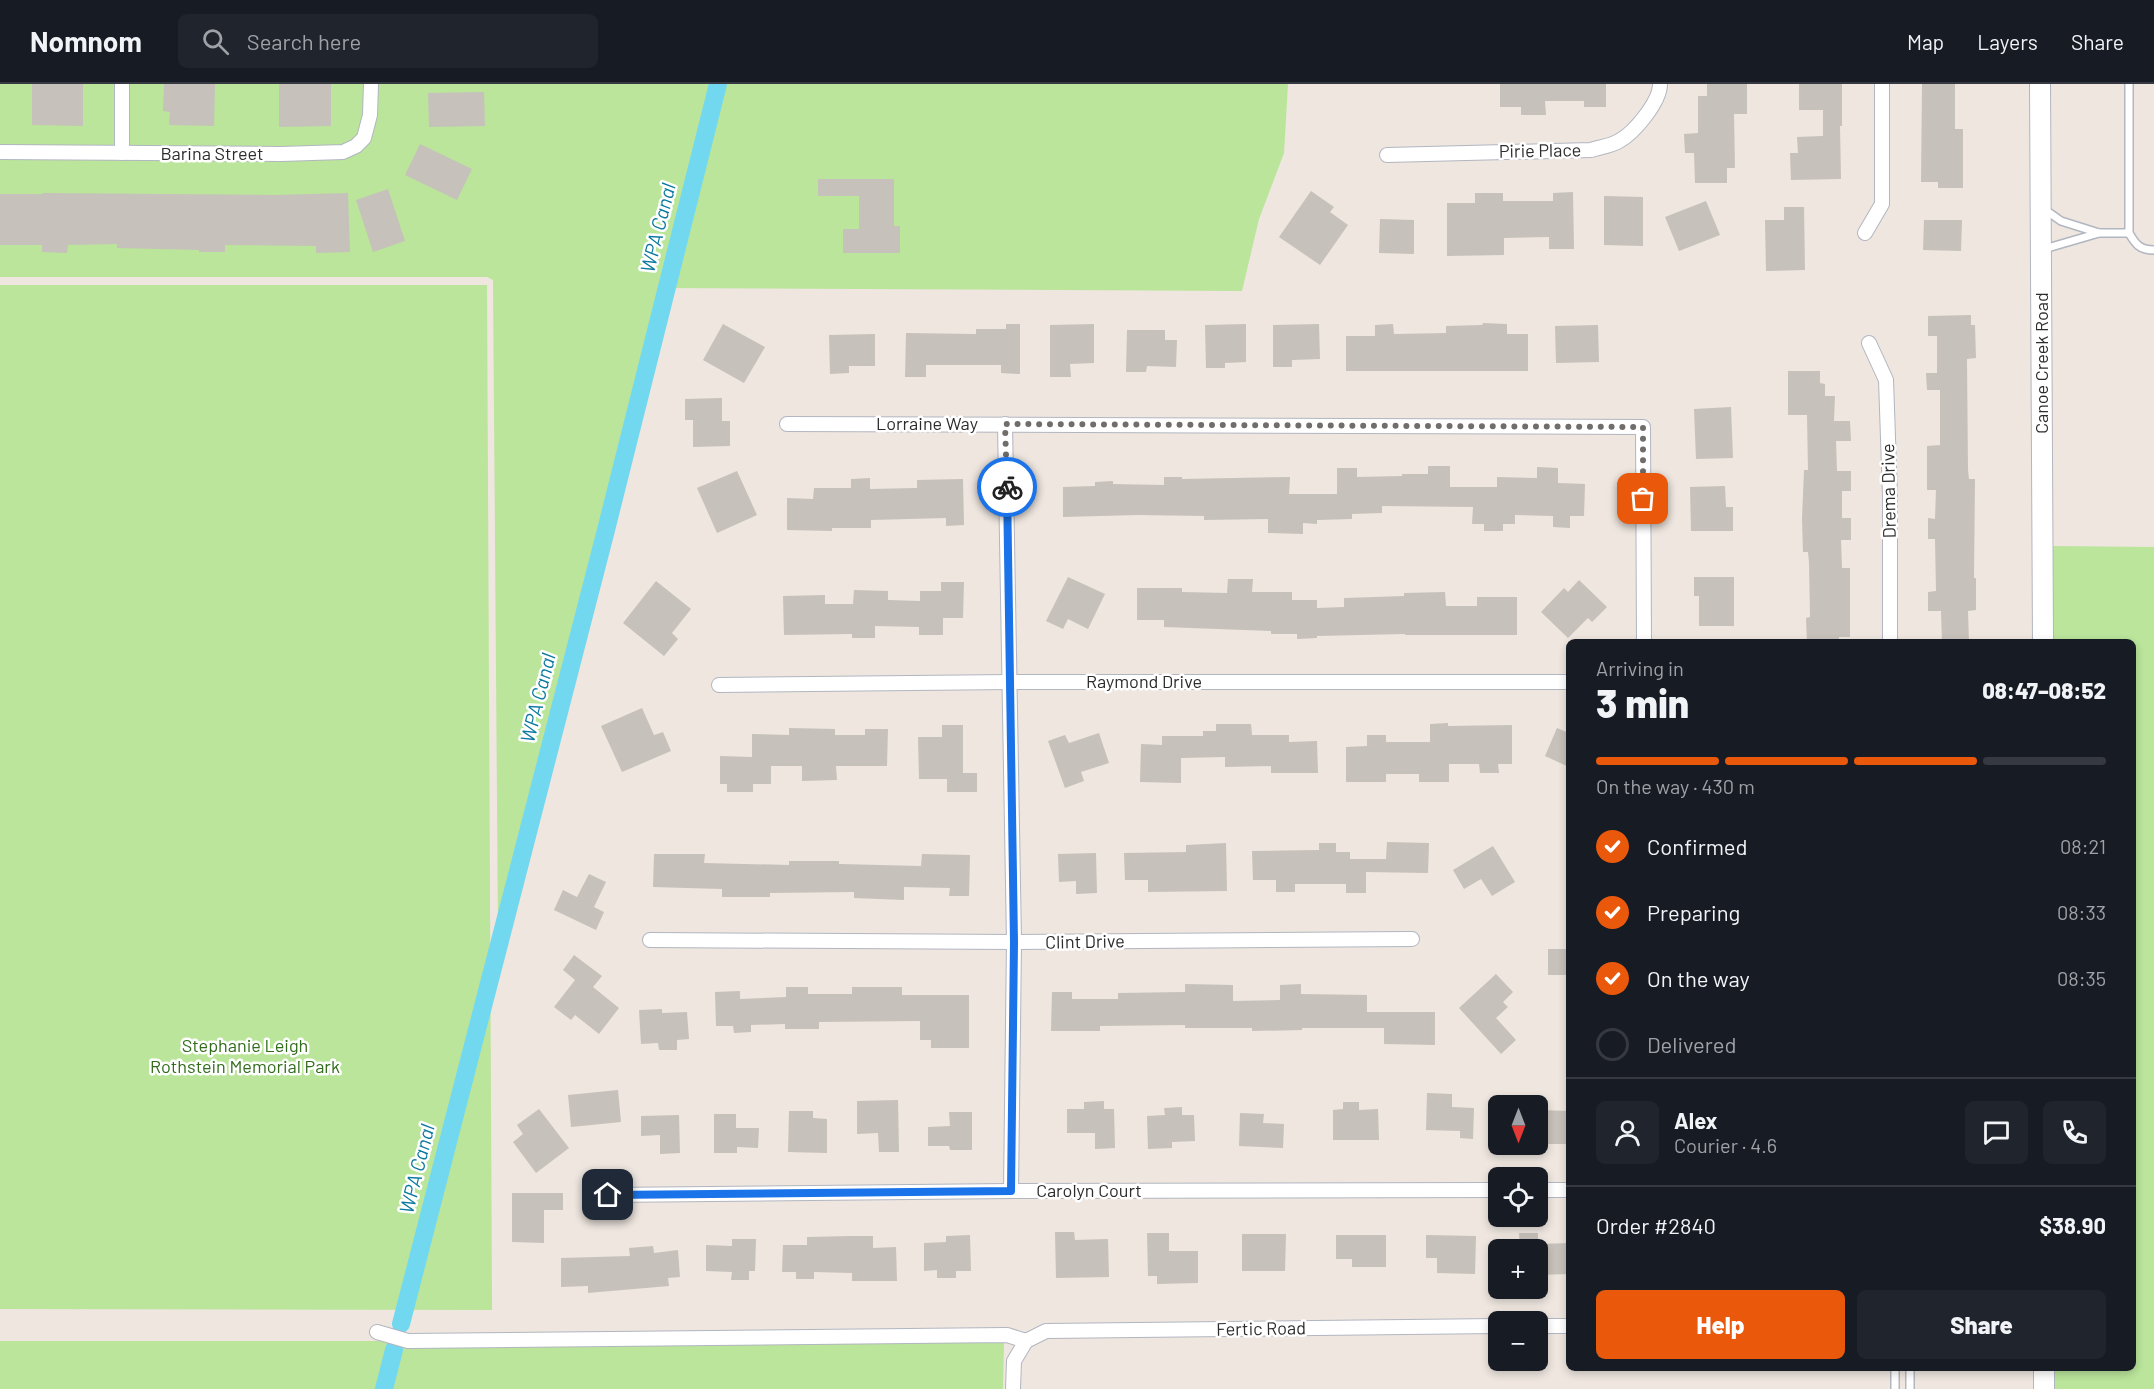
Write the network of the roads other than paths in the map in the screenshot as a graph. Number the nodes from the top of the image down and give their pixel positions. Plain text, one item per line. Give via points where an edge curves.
1 (122, 84) edge
2 (371, 84) edge
3 (1660, 84) edge
4 (1882, 84) edge
5 (2040, 84) edge
6 (2129, 84) edge
7 (0, 152) edge
8 (122, 153) junction
9 (1387, 155) dead end
10 (2041, 207) junction
11 (1865, 233) dead end
12 (2099, 233) junction
13 (2129, 233) junction
14 (2042, 250) junction
15 (2154, 250) edge
16 (1869, 343) dead end
17 (787, 424) dead end
18 (1005, 424) junction
19 (1644, 639) edge
20 (1890, 639) edge
21 (2043, 639) edge
22 (1011, 682) junction
23 (1566, 682) edge
24 (719, 685) dead end
25 (1412, 939) dead end
26 (650, 940) dead end
27 (1014, 942) junction
28 (1488, 1190) edge
29 (1548, 1190) edge
30 (1566, 1190) edge
31 (1011, 1191) junction
32 (608, 1195) dead end
33 (1488, 1326) edge
34 (1548, 1326) edge
35 (1566, 1326) edge
36 (377, 1332) dead end
37 (1026, 1341) junction
38 (1895, 1371) edge
39 (1910, 1371) edge
40 (2044, 1371) edge
41 (1014, 1389) edge
42 (1895, 1389) edge
43 (1910, 1389) edge
44 (2044, 1389) edge

1 - 8 street
2 - 8 street, Barina Street via 364,138 343,152
3 - 9 street, Pirie Place via 1646,116 1619,141 1591,150
4 - 11 street via 1882,204
5 - 10 main road, Canoe Creek Road
6 - 13 lane
7 - 8 street, Barina Street
10 - 12 lane via 2061,221
10 - 14 main road, Canoe Creek Road
12 - 13 lane
12 - 14 lane
13 - 15 lane via 2136,245
14 - 21 main road, Canoe Creek Road
16 - 20 street, Drema Drive via 1886,380
17 - 18 street, Lorraine Way
18 - 19 street, Lorraine Way via 1643,427
18 - 22 street
22 - 23 street, Raymond Drive
22 - 24 street, Raymond Drive
22 - 27 street
25 - 27 street, Clint Drive
26 - 27 street, Clint Drive
27 - 31 street
28 - 31 street, Carolyn Court
29 - 30 street
31 - 32 street, Carolyn Court
33 - 37 street, Fertic Road via 1046,1331
34 - 35 street
36 - 37 street via 408,1341 1007,1335
37 - 41 street via 1014,1361
38 - 42 lane
39 - 43 lane
40 - 44 main road

